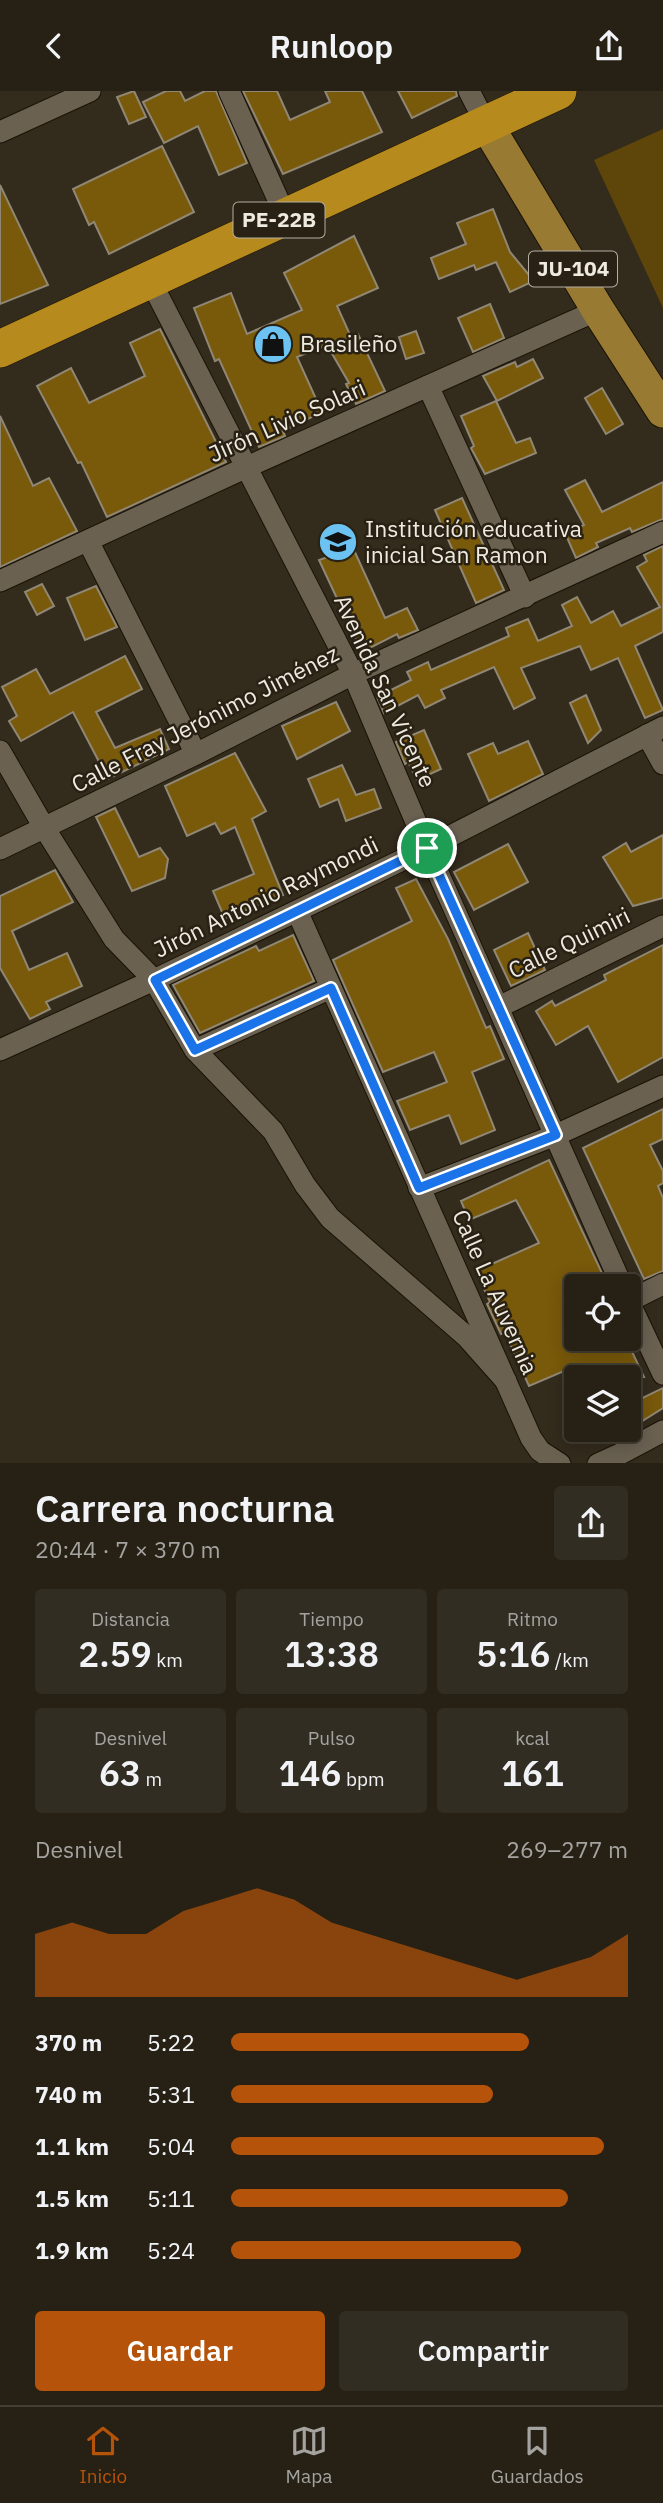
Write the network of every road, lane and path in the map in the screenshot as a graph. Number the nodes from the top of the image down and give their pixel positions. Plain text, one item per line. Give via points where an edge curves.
1 (90, 91) edge
2 (229, 91) edge
3 (469, 91) edge
4 (558, 91) edge
5 (486, 124) junction
6 (0, 132) edge
7 (286, 217) junction
8 (150, 279) junction
9 (597, 310) junction
10 (0, 349) edge
11 (428, 386) junction
12 (663, 411) edge
13 (247, 467) junction
14 (663, 532) edge
15 (88, 541) junction
16 (0, 581) edge
17 (525, 597) junction
18 (353, 674) junction
19 (655, 731) edge
20 (0, 751) edge
21 (196, 754) junction
22 (663, 764) edge
23 (45, 829) junction
24 (427, 848) junction
25 (0, 849) edge
26 (297, 911) junction
27 (663, 926) edge
28 (155, 980) junction
29 (331, 988) junction
30 (499, 1007) junction
31 (0, 1049) edge
32 (195, 1050) junction
33 (663, 1086) edge
34 (556, 1135) junction
35 (419, 1188) junction
36 (617, 1274) edge
37 (663, 1284) edge
38 (641, 1294) edge
39 (641, 1326) edge
40 (663, 1374) edge
41 (506, 1381) junction
42 (663, 1431) edge
43 (556, 1461) edge
44 (600, 1463) edge

1 - 6 street
2 - 7 street
3 - 5 street
4 - 5 highway, PE-22B
5 - 7 highway, PE-22B
5 - 9 main road, JU-104
7 - 8 highway, PE-22B
8 - 10 highway, PE-22B
8 - 13 street, Avenida San Vicente
9 - 11 street, Jirón Livio Solari
9 - 12 main road, JU-104
11 - 13 street, Jirón Livio Solari
11 - 17 street
13 - 15 street, Jirón Livio Solari
13 - 18 street, Avenida San Vicente
14 - 17 street, Calle Fray Jerónimo Jiménez
15 - 16 street, Jirón Livio Solari
15 - 21 street
17 - 18 street, Calle Fray Jerónimo Jiménez
18 - 21 street, Calle Fray Jerónimo Jiménez
18 - 24 street, Avenida San Vicente
19 - 22 street
19 - 24 street, Jirón Antonio Raymondi
20 - 23 street
21 - 23 street, Calle Fray Jerónimo Jiménez
23 - 25 street, Calle Fray Jerónimo Jiménez
23 - 28 street via 114,939
24 - 26 street, Jirón Antonio Raymondi
24 - 30 street, Avenida San Vicente
26 - 28 street, Jirón Antonio Raymondi
26 - 29 street, Calle La Auvernia
27 - 30 street, Calle Quimiri
28 - 31 street, Jirón Antonio Raymondi
28 - 32 street
29 - 32 street
29 - 35 street, Calle La Auvernia
30 - 34 street, Avenida San Vicente
32 - 41 street via 273,1131 330,1219 467,1337
33 - 34 street
34 - 35 street
34 - 36 street, Avenida San Vicente
35 - 41 street, Calle La Auvernia
37 - 38 street
39 - 40 street
41 - 43 street, Calle La Auvernia via 531,1438
42 - 44 street

